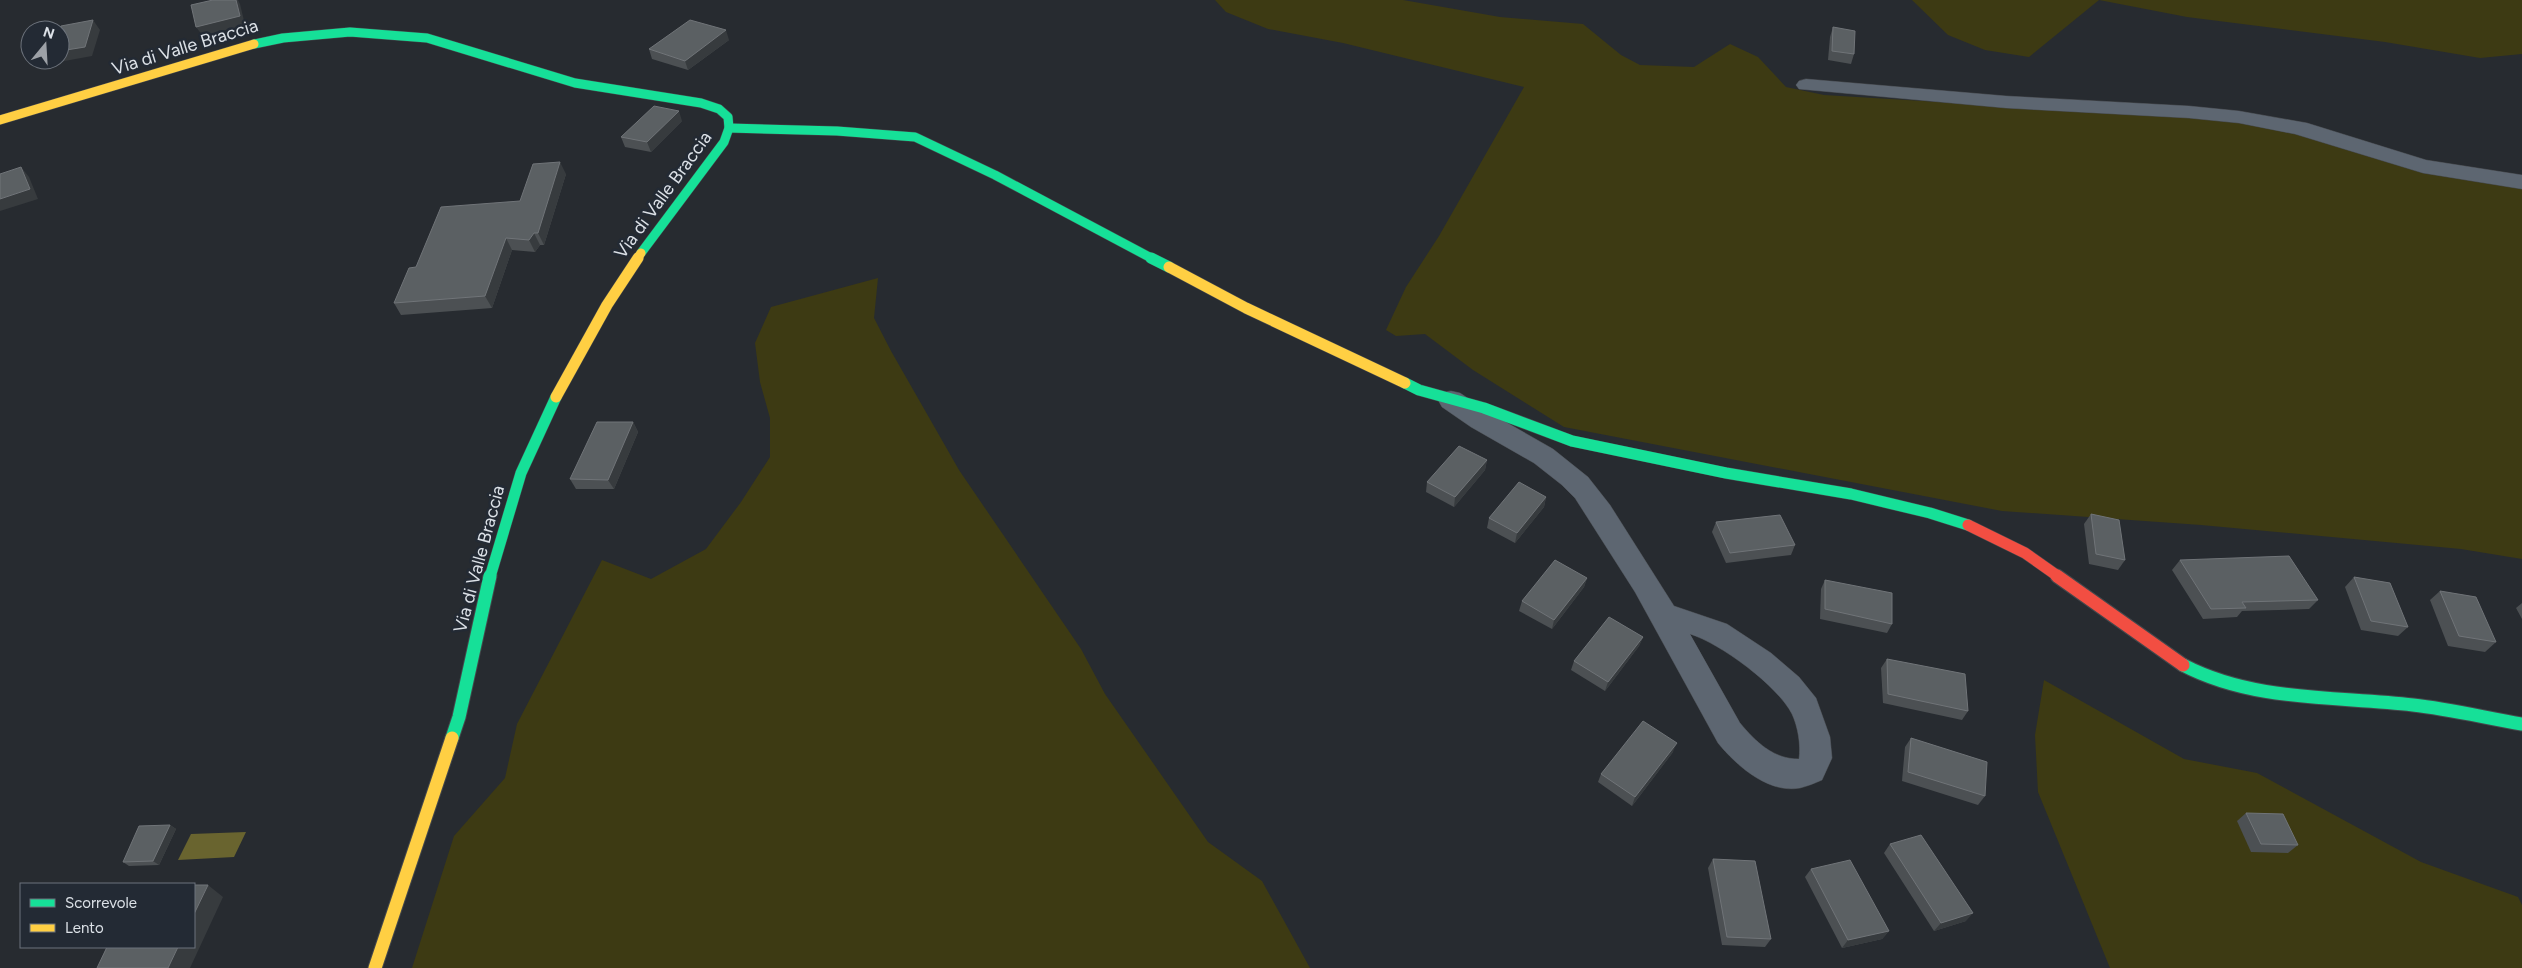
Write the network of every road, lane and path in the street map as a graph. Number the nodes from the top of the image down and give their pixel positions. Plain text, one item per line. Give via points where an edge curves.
1 (1806, 85) dead end
2 (0, 120) edge
3 (730, 128) junction
4 (2522, 182) edge
5 (1451, 400) junction
6 (1664, 616) junction
7 (2522, 724) edge
8 (375, 968) edge

1 - 4 street via 2239,117 2299,128 2423,166
2 - 3 street, Via di Valle Braccia via 241,46 296,36 362,32 426,38 575,83 701,103 724,112
3 - 5 street via 837,131 921,139 1255,313 1407,386
3 - 8 street, Via di Valle Braccia via 724,142 607,305 540,425 523,464 493,564 459,717
5 - 6 street via 1541,454 1572,478 1588,496
5 - 7 street via 1484,408 1572,441 1732,474 1844,492 1970,526 2026,553 2178,662 2222,684 2252,690 2414,705
6 - 6 street via 1738,744 1764,764 1786,774 1796,775 1811,770 1816,754 1813,732 1806,709 1792,690 1722,636 1695,623

